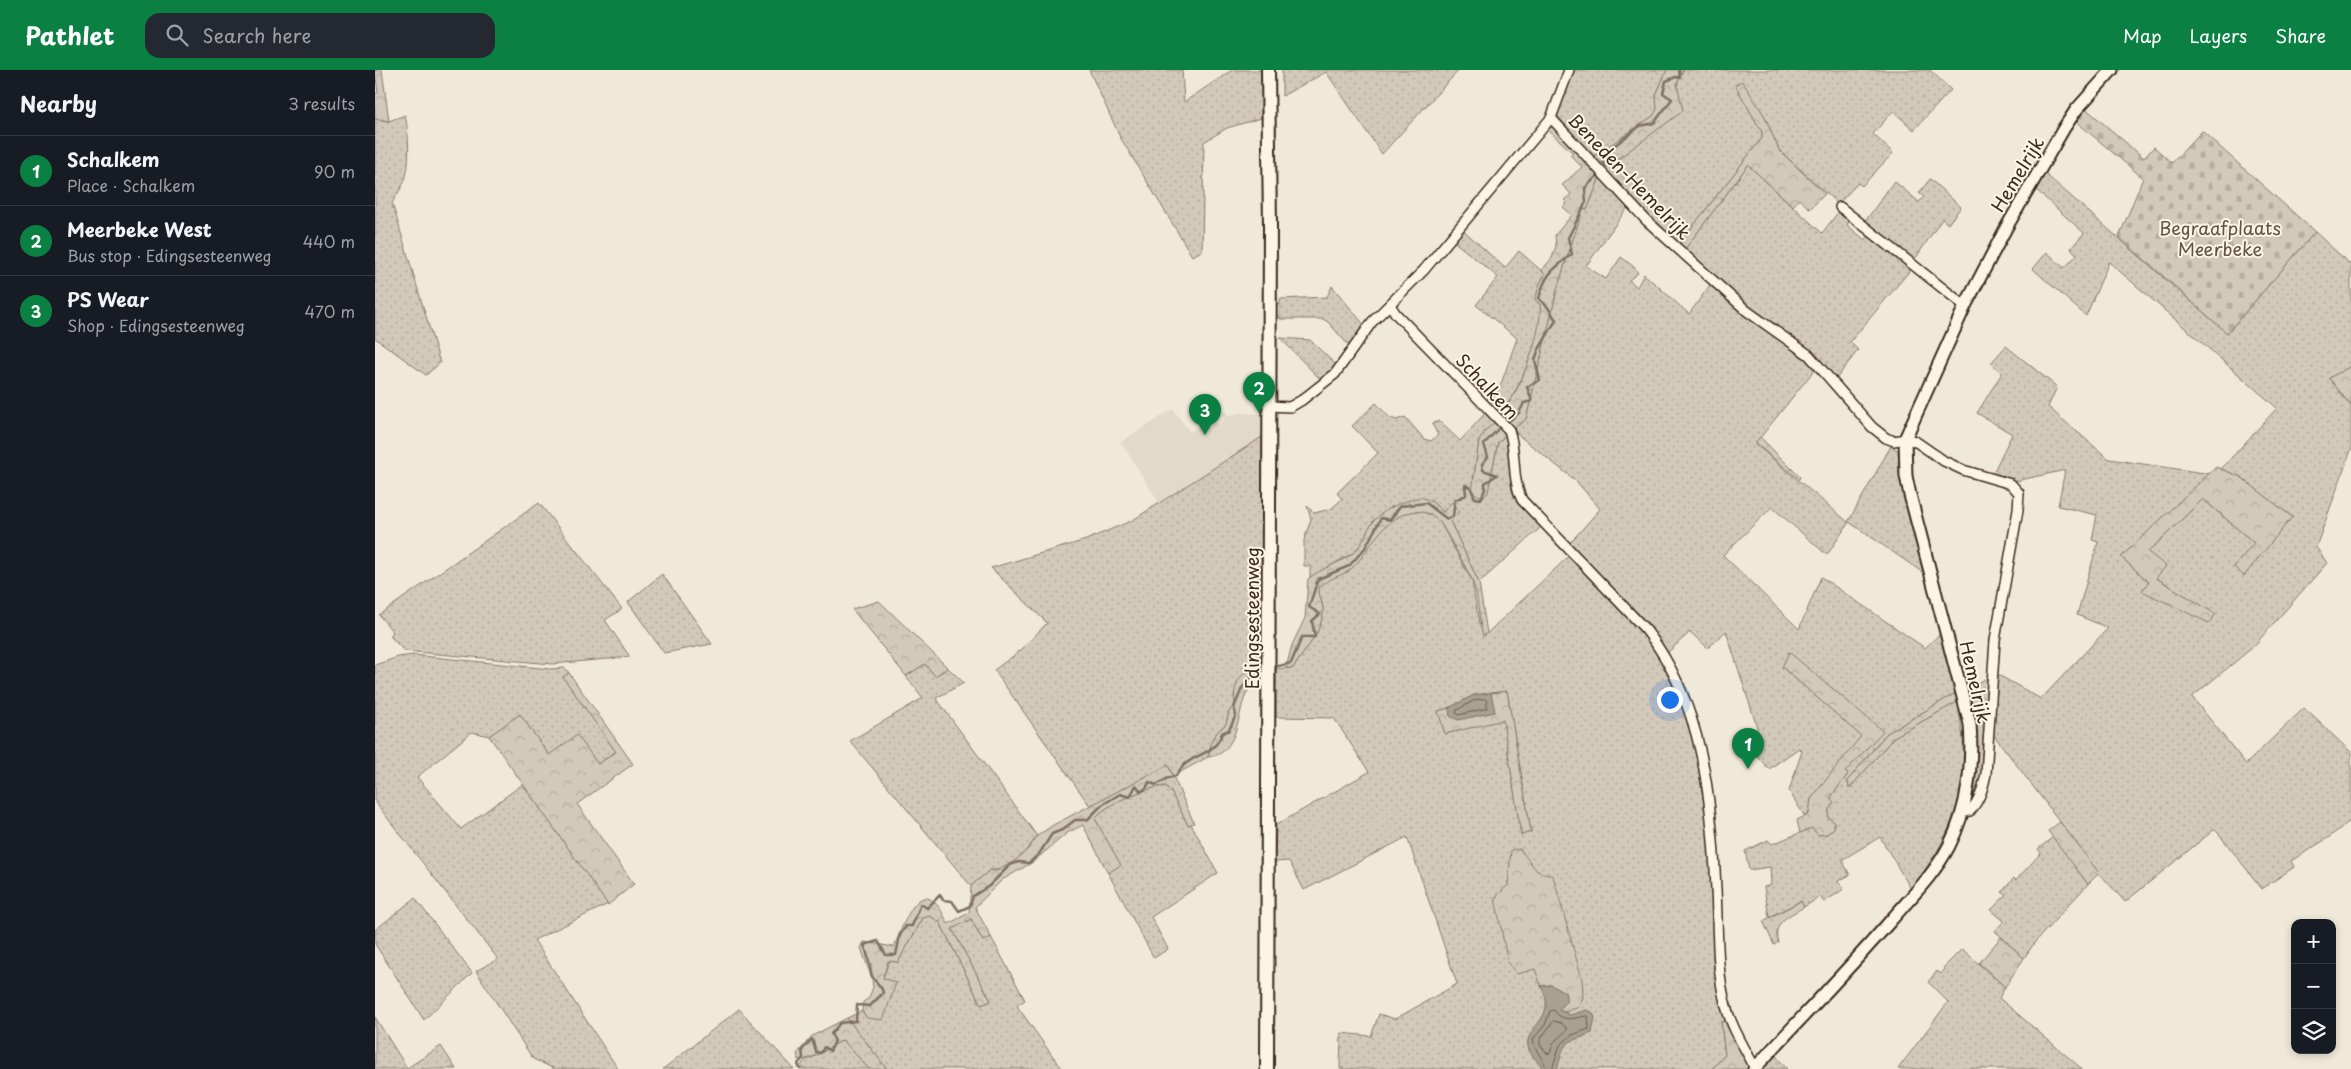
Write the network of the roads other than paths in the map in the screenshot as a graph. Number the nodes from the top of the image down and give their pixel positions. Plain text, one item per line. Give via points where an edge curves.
1 (1268, 70) edge
2 (1276, 70) edge
3 (1569, 70) edge
4 (2112, 70) edge
5 (1551, 118) junction
6 (1270, 168) junction
7 (1840, 206) dead end
8 (1390, 305) junction
9 (1965, 306) junction
10 (1269, 406) junction
11 (1905, 439) junction
12 (1962, 812) junction
13 (1754, 1068) edge
14 (1267, 1069) edge

1 - 6 main road, Edingsesteenweg
2 - 6 main road, Edingsesteenweg
3 - 5 street
4 - 9 street, Hemelrijk via 2064,128 2005,228
5 - 8 street, Beneden-Hemelrijk via 1424,270
5 - 11 street, Beneden-Hemelrijk via 1646,220 1747,311 1809,355 1872,426 1886,438 1894,441
6 - 10 main road, Edingsesteenweg
7 - 9 street
8 - 10 street, Beneden-Hemelrijk via 1372,322 1335,374 1290,407
8 - 13 street, Schalkem via 1509,430 1516,486 1522,500 1646,630 1678,682 1699,744 1711,816 1717,926 1726,1006
9 - 11 street, Hemelrijk
10 - 14 main road, Edingsesteenweg
11 - 12 street, Hemelrijk via 1910,496 1970,724 1971,756
11 - 12 street, Beneden-Hemelrijk via 1915,441 1963,470 2011,484 2019,493 2005,595 1995,640 1986,774 1976,804 1970,811
12 - 13 street, Hemelrijk via 1949,846 1930,876

